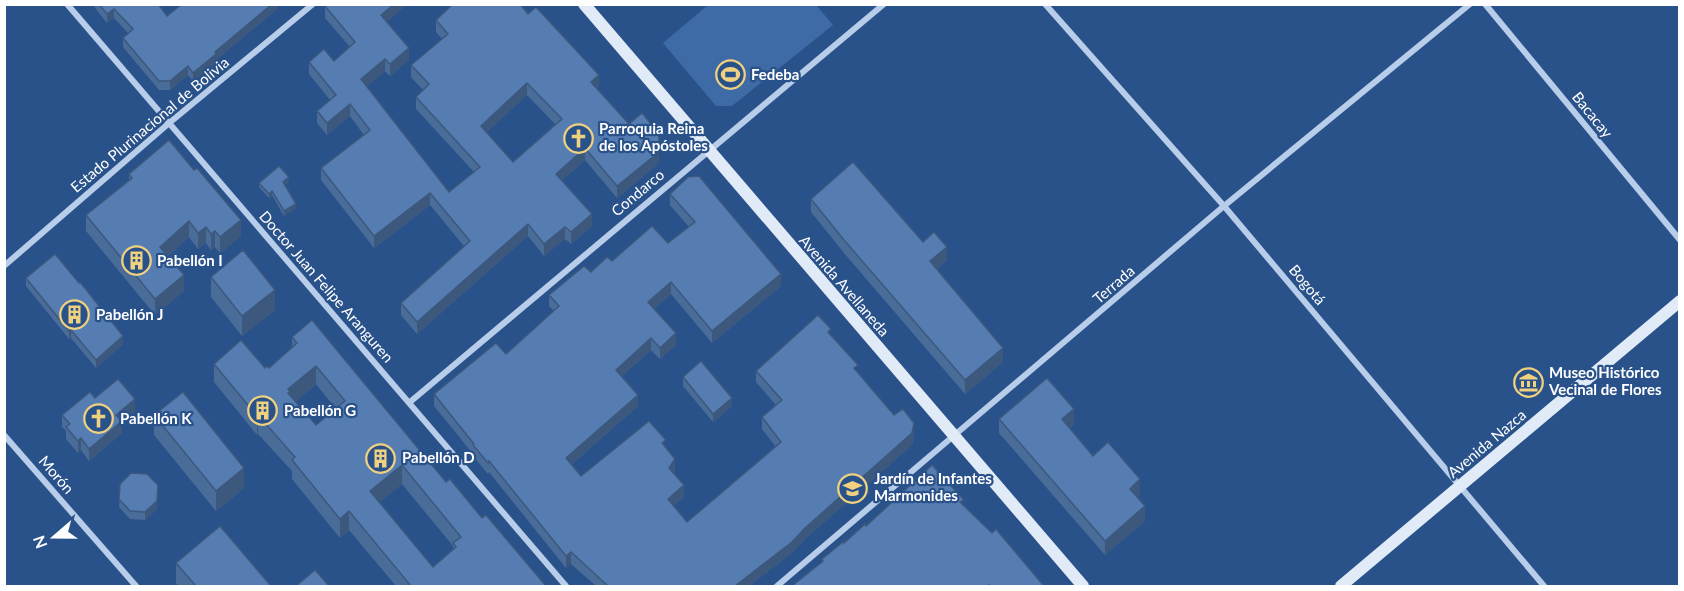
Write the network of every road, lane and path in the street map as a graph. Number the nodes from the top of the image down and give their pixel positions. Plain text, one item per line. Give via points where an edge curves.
1 (67, 4) edge
2 (313, 4) edge
3 (584, 4) edge
4 (884, 4) edge
5 (1045, 4) edge
6 (1470, 4) edge
7 (1485, 4) edge
8 (168, 124) junction
9 (708, 150) junction
10 (1224, 206) junction
11 (1680, 240) edge
12 (4, 266) edge
13 (1680, 301) edge
14 (410, 402) junction
15 (4, 435) edge
16 (954, 437) junction
17 (1460, 487) junction
18 (136, 586) edge
19 (566, 586) edge
20 (777, 586) edge
21 (1083, 586) edge
22 (1341, 586) edge
23 (1544, 586) edge

1 - 8 street, Doctor Juan Felipe Aranguren
2 - 8 street, Estado Plurinacional de Bolivia
3 - 9 main road, Avenida Avellaneda
4 - 9 street, Condarco
5 - 10 street, Bogotá
6 - 10 street, Terrada
7 - 11 street, Bacacay
8 - 12 street, Estado Plurinacional de Bolivia
8 - 14 street, Doctor Juan Felipe Aranguren
9 - 14 street, Condarco
9 - 16 main road, Avenida Avellaneda
10 - 16 street, Terrada
10 - 17 street, Bogotá
13 - 17 main road, Avenida Nazca
14 - 19 street, Doctor Juan Felipe Aranguren
15 - 18 street, Morón
16 - 20 street, Terrada
16 - 21 main road, Avenida Avellaneda
17 - 22 main road, Avenida Nazca
17 - 23 street, Bogotá

